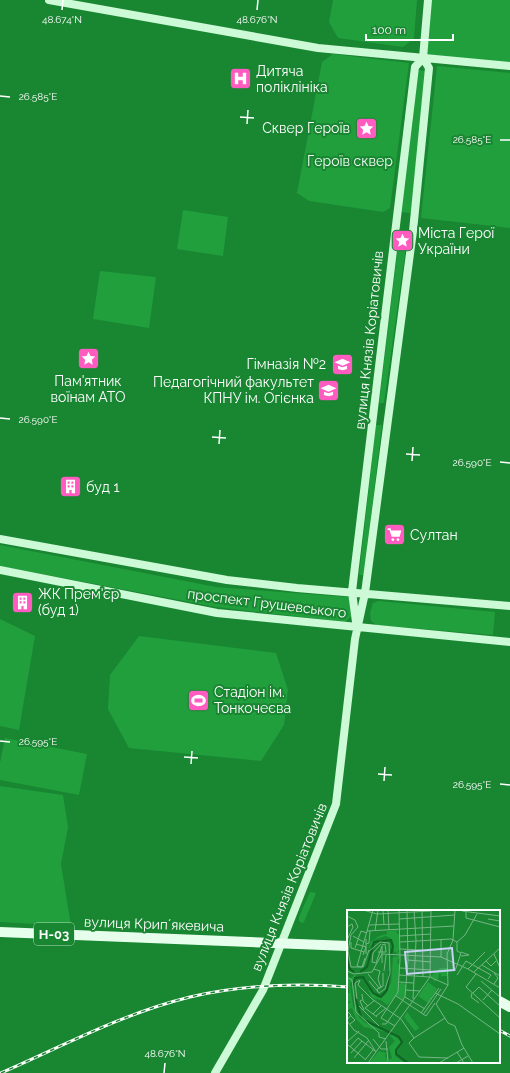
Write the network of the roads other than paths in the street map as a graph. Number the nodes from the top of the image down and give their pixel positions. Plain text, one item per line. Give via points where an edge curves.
1 (49, 0) edge
2 (428, 0) edge
3 (423, 58) junction
4 (510, 66) edge
5 (0, 538) edge
6 (0, 570) edge
7 (352, 592) junction
8 (365, 593) junction
9 (510, 606) edge
10 (357, 627) junction
11 (510, 642) edge
12 (0, 932) edge
13 (282, 943) junction
14 (347, 946) edge
15 (500, 1002) edge
16 (510, 1007) edge
17 (215, 1073) edge

1 - 3 main road via 318,48
2 - 3 main road, вулиця Князів Коріатовичів
3 - 4 main road
3 - 7 main road, вулиця Князів Коріатовичів via 415,67
3 - 8 main road, вулиця Князів Коріатовичів via 429,68 413,224
5 - 7 main road, проспект Грушевського via 222,579
6 - 10 main road, проспект Грушевського via 217,613
7 - 8 main road, проспект Грушевського
7 - 10 main road, вулиця Князів Коріатовичів
8 - 9 main road, проспект Грушевського
8 - 10 main road, вулиця Князів Коріатовичів
10 - 11 main road, проспект Грушевського
10 - 13 main road, вулиця Князів Коріатовичів via 336,804
12 - 13 main road, вулиця Крипʼякевича / Н-03
13 - 14 main road, Н-03
13 - 17 main road, вулиця Князів Коріатовичів via 263,990
15 - 16 main road

